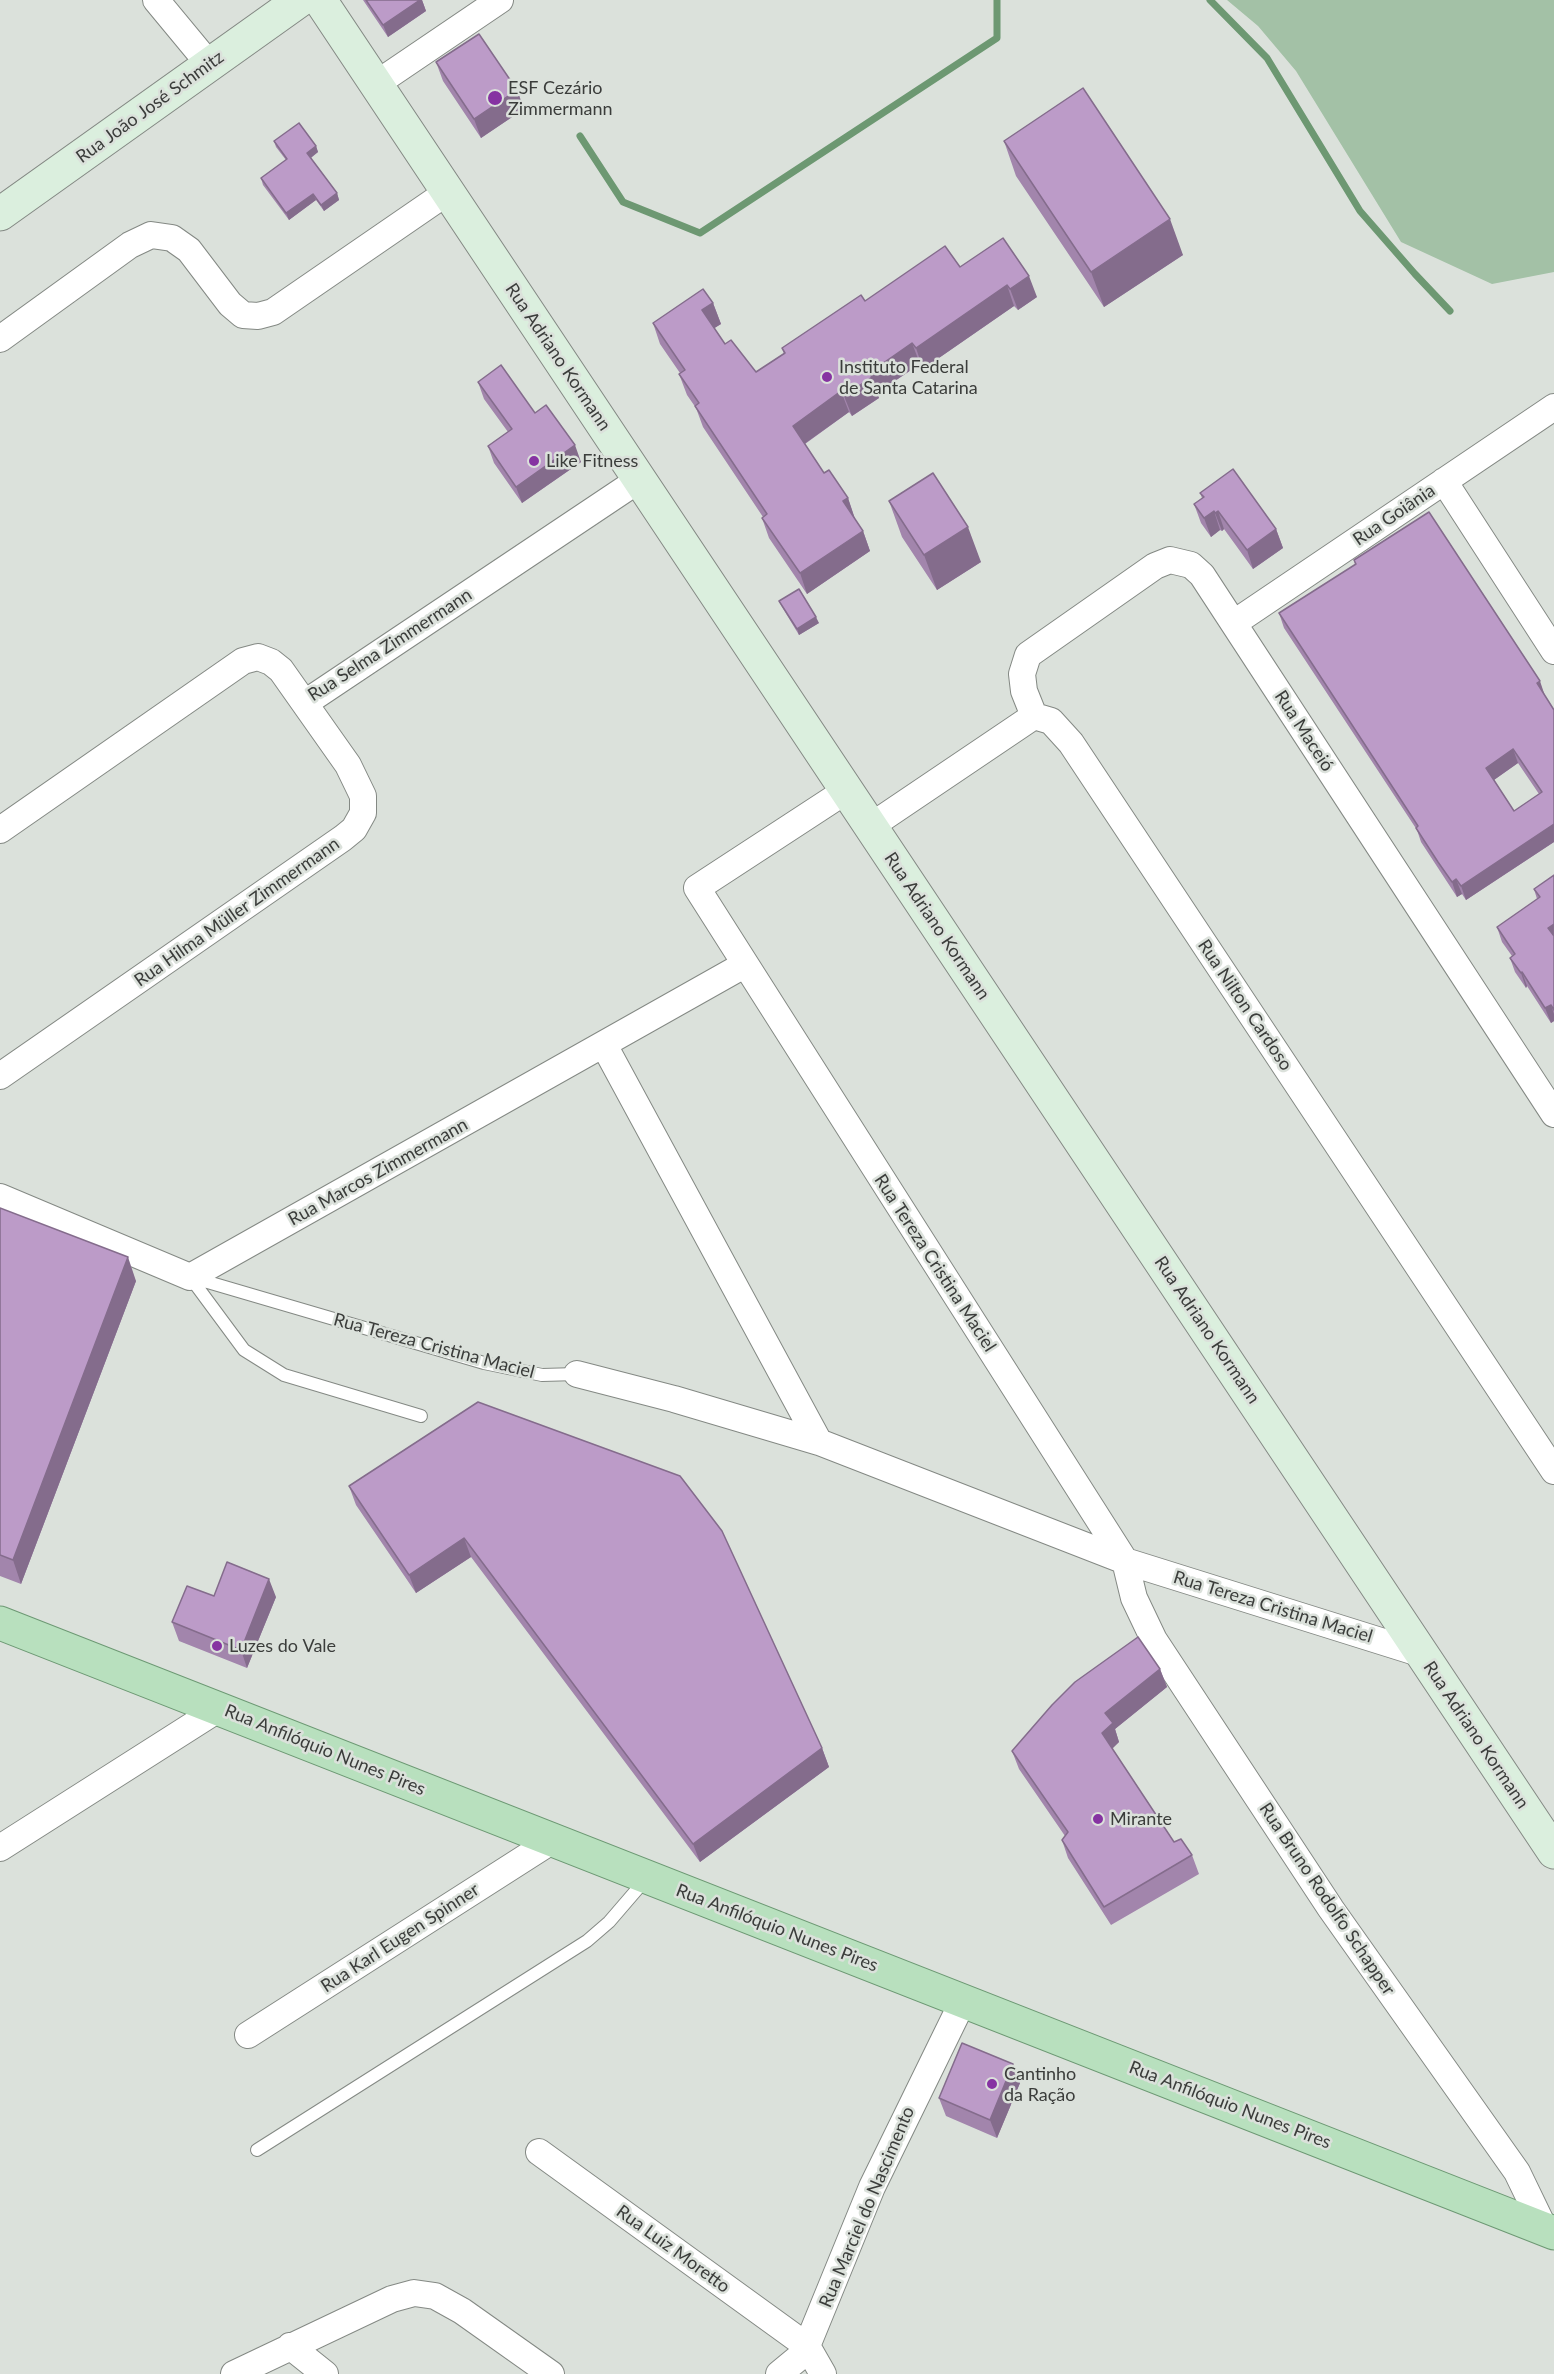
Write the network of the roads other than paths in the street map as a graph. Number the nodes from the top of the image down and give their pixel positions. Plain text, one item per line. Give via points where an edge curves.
1 (156, 0) edge
2 (300, 0) edge
3 (321, 0) edge
4 (500, 0) edge
5 (209, 64) junction
6 (376, 84) junction
7 (449, 191) junction
8 (0, 214) edge
9 (0, 339) edge
10 (1554, 407) edge
11 (640, 479) junction
12 (1444, 482) junction
13 (1234, 623) junction
14 (1554, 651) edge
15 (305, 703) junction
16 (1034, 716) junction
17 (847, 790) junction
18 (871, 826) junction
19 (0, 830) edge
20 (744, 965) junction
21 (604, 1045) junction
22 (0, 1076) edge
23 (1554, 1114) edge
24 (0, 1197) edge
25 (190, 1277) junction
26 (577, 1374) joint
27 (422, 1416) dead end
28 (819, 1442) junction
29 (1554, 1471) edge
30 (1125, 1561) junction
31 (0, 1623) edge
32 (1422, 1654) junction
33 (220, 1708) junction
34 (553, 1840) junction
35 (0, 1848) edge
36 (1554, 1852) edge
37 (647, 1877) junction
38 (963, 2001) junction
39 (248, 2035) dead end
40 (257, 2150) dead end
41 (539, 2152) dead end
42 (1549, 2231) edge
43 (290, 2346) junction
44 (807, 2346) junction
45 (234, 2374) edge
46 (325, 2374) edge
47 (551, 2374) edge
48 (779, 2374) edge
49 (823, 2374) edge

1 - 5 street
2 - 5 street, Rua João José Schmitz
3 - 6 street, Rua Adriano Kormann
4 - 6 street
5 - 8 street, Rua João José Schmitz
6 - 7 street, Rua Adriano Kormann
7 - 9 street via 273,312 243,315 189,250 172,238 151,235 130,245
7 - 11 street, Rua Adriano Kormann
10 - 12 street, Rua Goiânia
11 - 15 street, Rua Selma Zimmermann
11 - 17 street, Rua Adriano Kormann
12 - 13 street, Rua Goiânia
12 - 14 street
13 - 16 street, Rua Maceió via 1197,569 1179,560 1162,562 1028,655 1022,674
13 - 23 street, Rua Maceió
15 - 19 street, Rua Selma Zimmermann via 272,662 258,657 243,661
15 - 22 street, Rua Hilma Müller Zimmermann via 348,765 363,796 363,813 354,829
16 - 18 street
16 - 29 street, Rua Nilton Cardoso via 1051,722 1071,743
17 - 18 street, Rua Adriano Kormann
17 - 20 street, Rua Tereza Cristina Maciel via 697,888
18 - 32 street, Rua Adriano Kormann
20 - 21 street, Rua Marcos Zimmermann
20 - 30 street, Rua Tereza Cristina Maciel
21 - 25 street, Rua Marcos Zimmermann
21 - 28 street
24 - 25 street
25 - 26 lane, Rua Tereza Cristina Maciel via 484,1363 542,1375
25 - 27 lane via 244,1350 284,1375
26 - 28 street, Rua Tereza Cristina Maciel
28 - 30 street, Rua Tereza Cristina Maciel
30 - 32 street, Rua Tereza Cristina Maciel
30 - 42 street, Rua Bruno Rodolfo Schapper via 1134,1598 1154,1640 1331,1909 1517,2172
31 - 33 main road, Rua Anfilóquio Nunes Pires
32 - 36 street, Rua Adriano Kormann
33 - 34 main road, Rua Anfilóquio Nunes Pires
33 - 35 street
34 - 37 main road, Rua Anfilóquio Nunes Pires
34 - 39 street, Rua Karl Eugen Spinner
37 - 38 main road, Rua Anfilóquio Nunes Pires
37 - 40 lane via 609,1922 586,1941
38 - 42 main road, Rua Anfilóquio Nunes Pires
38 - 44 street, Rua Marciel do Nascimento via 872,2187
41 - 44 street, Rua Luiz Moretto
43 - 45 street
43 - 46 street
43 - 47 street via 392,2299 414,2293 435,2296 462,2311
44 - 48 street, Rua Marciel do Nascimento
44 - 49 street

